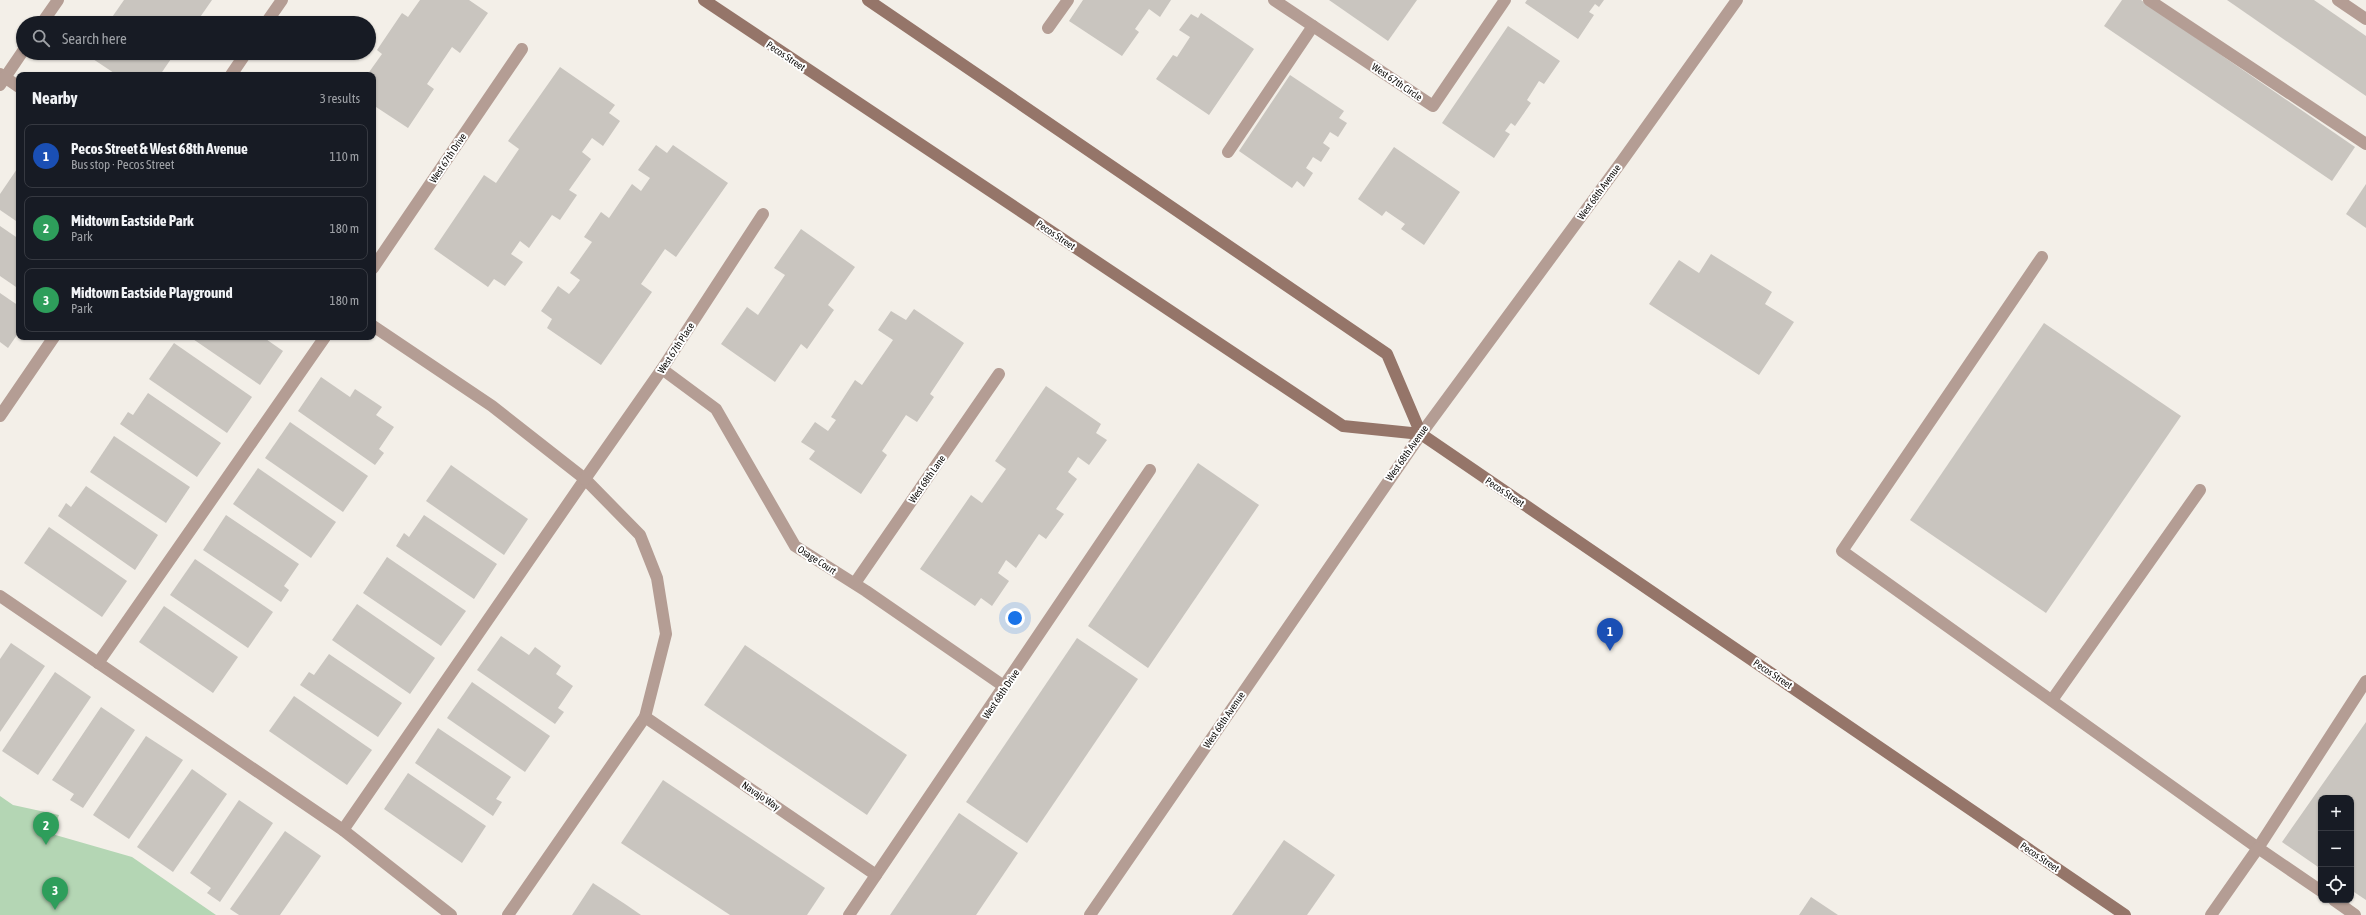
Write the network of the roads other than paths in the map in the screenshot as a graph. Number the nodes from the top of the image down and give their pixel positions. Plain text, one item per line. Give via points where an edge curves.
1 (58, 0) edge
2 (282, 0) edge
3 (704, 0) edge
4 (868, 0) edge
5 (1068, 0) edge
6 (1274, 0) edge
7 (1505, 0) edge
8 (1737, 0) edge
9 (2150, 0) edge
10 (2338, 0) edge
11 (47, 16) edge
12 (271, 16) edge
13 (2366, 19) edge
14 (1313, 26) junction
15 (1048, 28) dead end
16 (522, 49) dead end
17 (16, 60) edge
18 (241, 60) edge
19 (233, 72) edge
20 (2, 79) edge
21 (16, 86) edge
22 (2366, 144) edge
23 (1228, 152) dead end
24 (763, 214) dead end
25 (2042, 257) dead end
26 (376, 264) edge
27 (376, 328) edge
28 (52, 340) edge
29 (323, 340) edge
30 (662, 369) junction
31 (999, 374) dead end
32 (0, 416) edge
33 (1420, 434) junction
34 (1150, 470) dead end
35 (585, 479) junction
36 (2200, 490) dead end
37 (855, 584) junction
38 (0, 596) edge
39 (98, 663) junction
40 (2366, 681) edge
41 (1005, 687) junction
42 (2052, 700) junction
43 (645, 717) junction
44 (343, 830) junction
45 (2258, 848) junction
46 (876, 875) junction
47 (2318, 889) edge
48 (2338, 903) edge
49 (451, 915) edge
50 (508, 915) edge
51 (849, 915) edge
52 (1090, 915) edge
53 (2125, 915) edge
54 (2211, 915) edge
55 (2355, 915) edge

1 - 11 street
2 - 12 street
3 - 33 main road, Pecos Street via 1343,426
4 - 33 main road via 1387,354
5 - 15 street
6 - 14 street, West 67th Circle
7 - 14 street, West 67th Circle via 1433,106
8 - 33 street, West 68th Avenue via 1622,161
9 - 22 street
10 - 13 street
14 - 23 street
16 - 26 street, West 67th Drive
17 - 20 street
18 - 19 street
20 - 21 street
24 - 30 street, West 67th Place
25 - 42 street via 1842,551
27 - 35 street via 492,406
28 - 32 street
29 - 39 street
30 - 35 street, West 67th Place
30 - 37 street, Osage Court via 716,409 795,546
31 - 37 street, West 68th Lane
33 - 52 street, West 68th Avenue
33 - 53 main road, Pecos Street
34 - 41 street, West 68th Drive
35 - 43 street via 640,534 657,578 666,634
35 - 44 street, West 67th Place
36 - 42 street
37 - 41 street, Osage Court
38 - 39 street
39 - 44 street
40 - 45 street
41 - 46 street, West 68th Drive
42 - 45 street
43 - 46 street, Navajo Way
43 - 50 street
44 - 49 street
45 - 47 street
45 - 54 street
46 - 51 street, West 68th Drive
48 - 55 street

